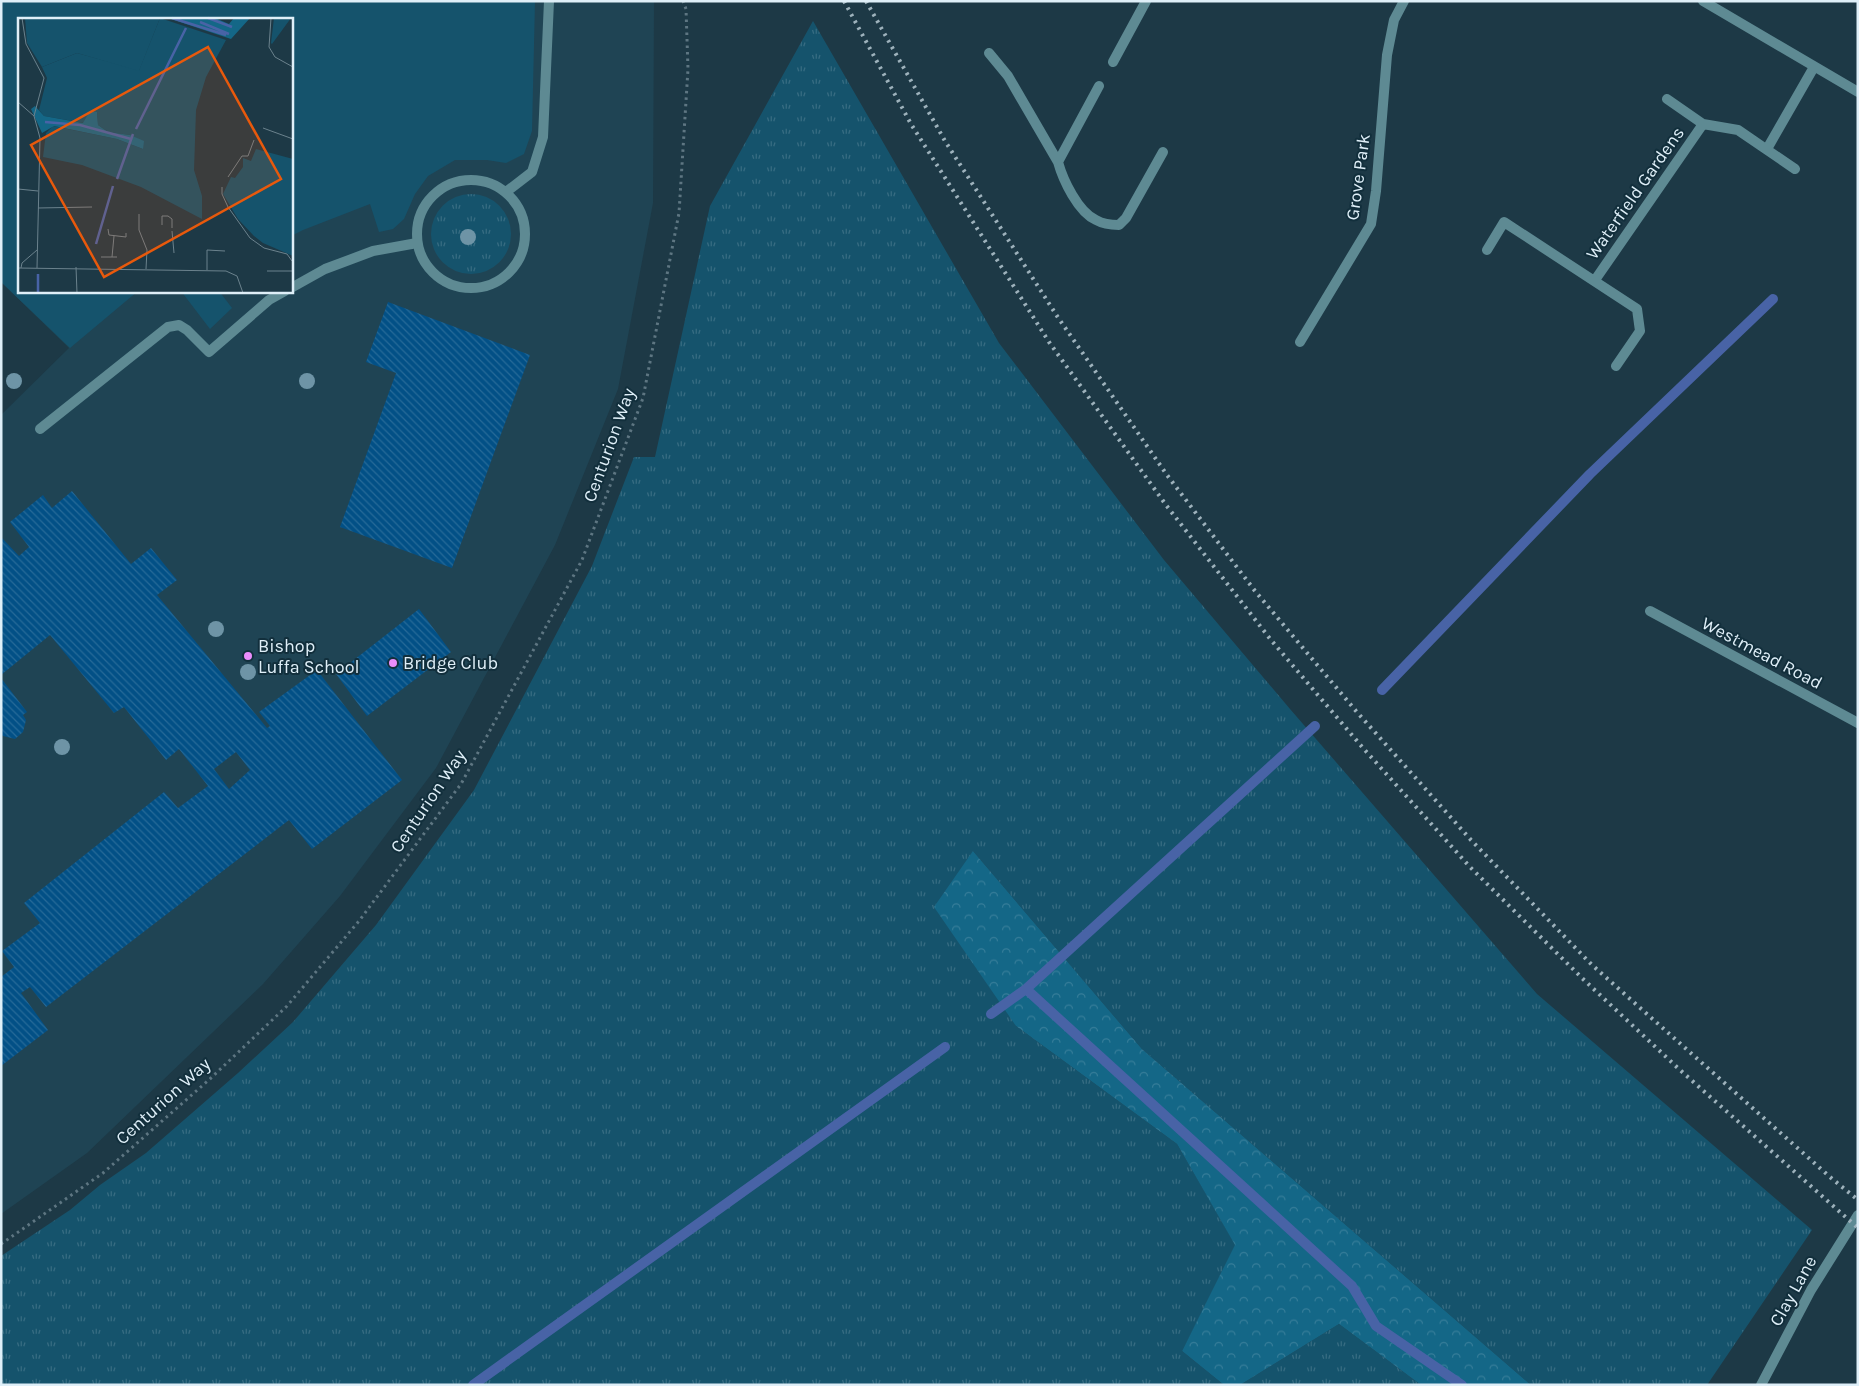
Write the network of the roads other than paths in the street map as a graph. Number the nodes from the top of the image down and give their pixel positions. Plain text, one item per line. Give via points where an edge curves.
1 (548, 1) edge
2 (1146, 1) edge
3 (1404, 1) edge
4 (1703, 1) edge
5 (989, 53) dead end
6 (1113, 62) dead end
7 (1814, 67) junction
8 (1099, 86) dead end
9 (1858, 92) edge
10 (1666, 99) dead end
11 (1703, 124) junction
12 (1767, 149) junction
13 (1163, 152) dead end
14 (1058, 162) junction
15 (1795, 169) dead end
16 (506, 192) junction
17 (417, 243) junction
18 (1487, 250) dead end
19 (1594, 280) junction
20 (292, 287) edge
21 (283, 292) edge
22 (1300, 342) dead end
23 (1616, 366) dead end
24 (40, 429) dead end
25 (1650, 611) dead end
26 (1858, 723) edge
27 (1858, 1215) edge
28 (1761, 1385) edge

1 - 16 street via 543,137 532,172
2 - 6 street
3 - 22 street, Grove Park via 1394,20 1387,55 1371,224
4 - 7 street
5 - 14 street via 1008,76
7 - 9 street
7 - 12 street
8 - 14 street
10 - 11 street, Waterfield Gardens
11 - 12 street, Waterfield Gardens via 1738,130
11 - 19 street, Waterfield Gardens
12 - 15 street, Waterfield Gardens
13 - 14 street via 1119,225 1094,220 1070,192
16 - 17 street via 490,183 471,180 452,183 436,192 424,206 418,224
16 - 17 street via 524,222 525,239 521,256 512,271 498,281 482,288 448,283 434,274 423,260
17 - 20 street via 373,251
18 - 19 street, Waterfield Gardens via 1504,222
19 - 23 street, Waterfield Gardens via 1637,309 1640,331
21 - 24 street via 269,300 209,352 179,325 168,327
25 - 26 street, Westmead Road
27 - 28 street, Clay Lane via 1810,1290

